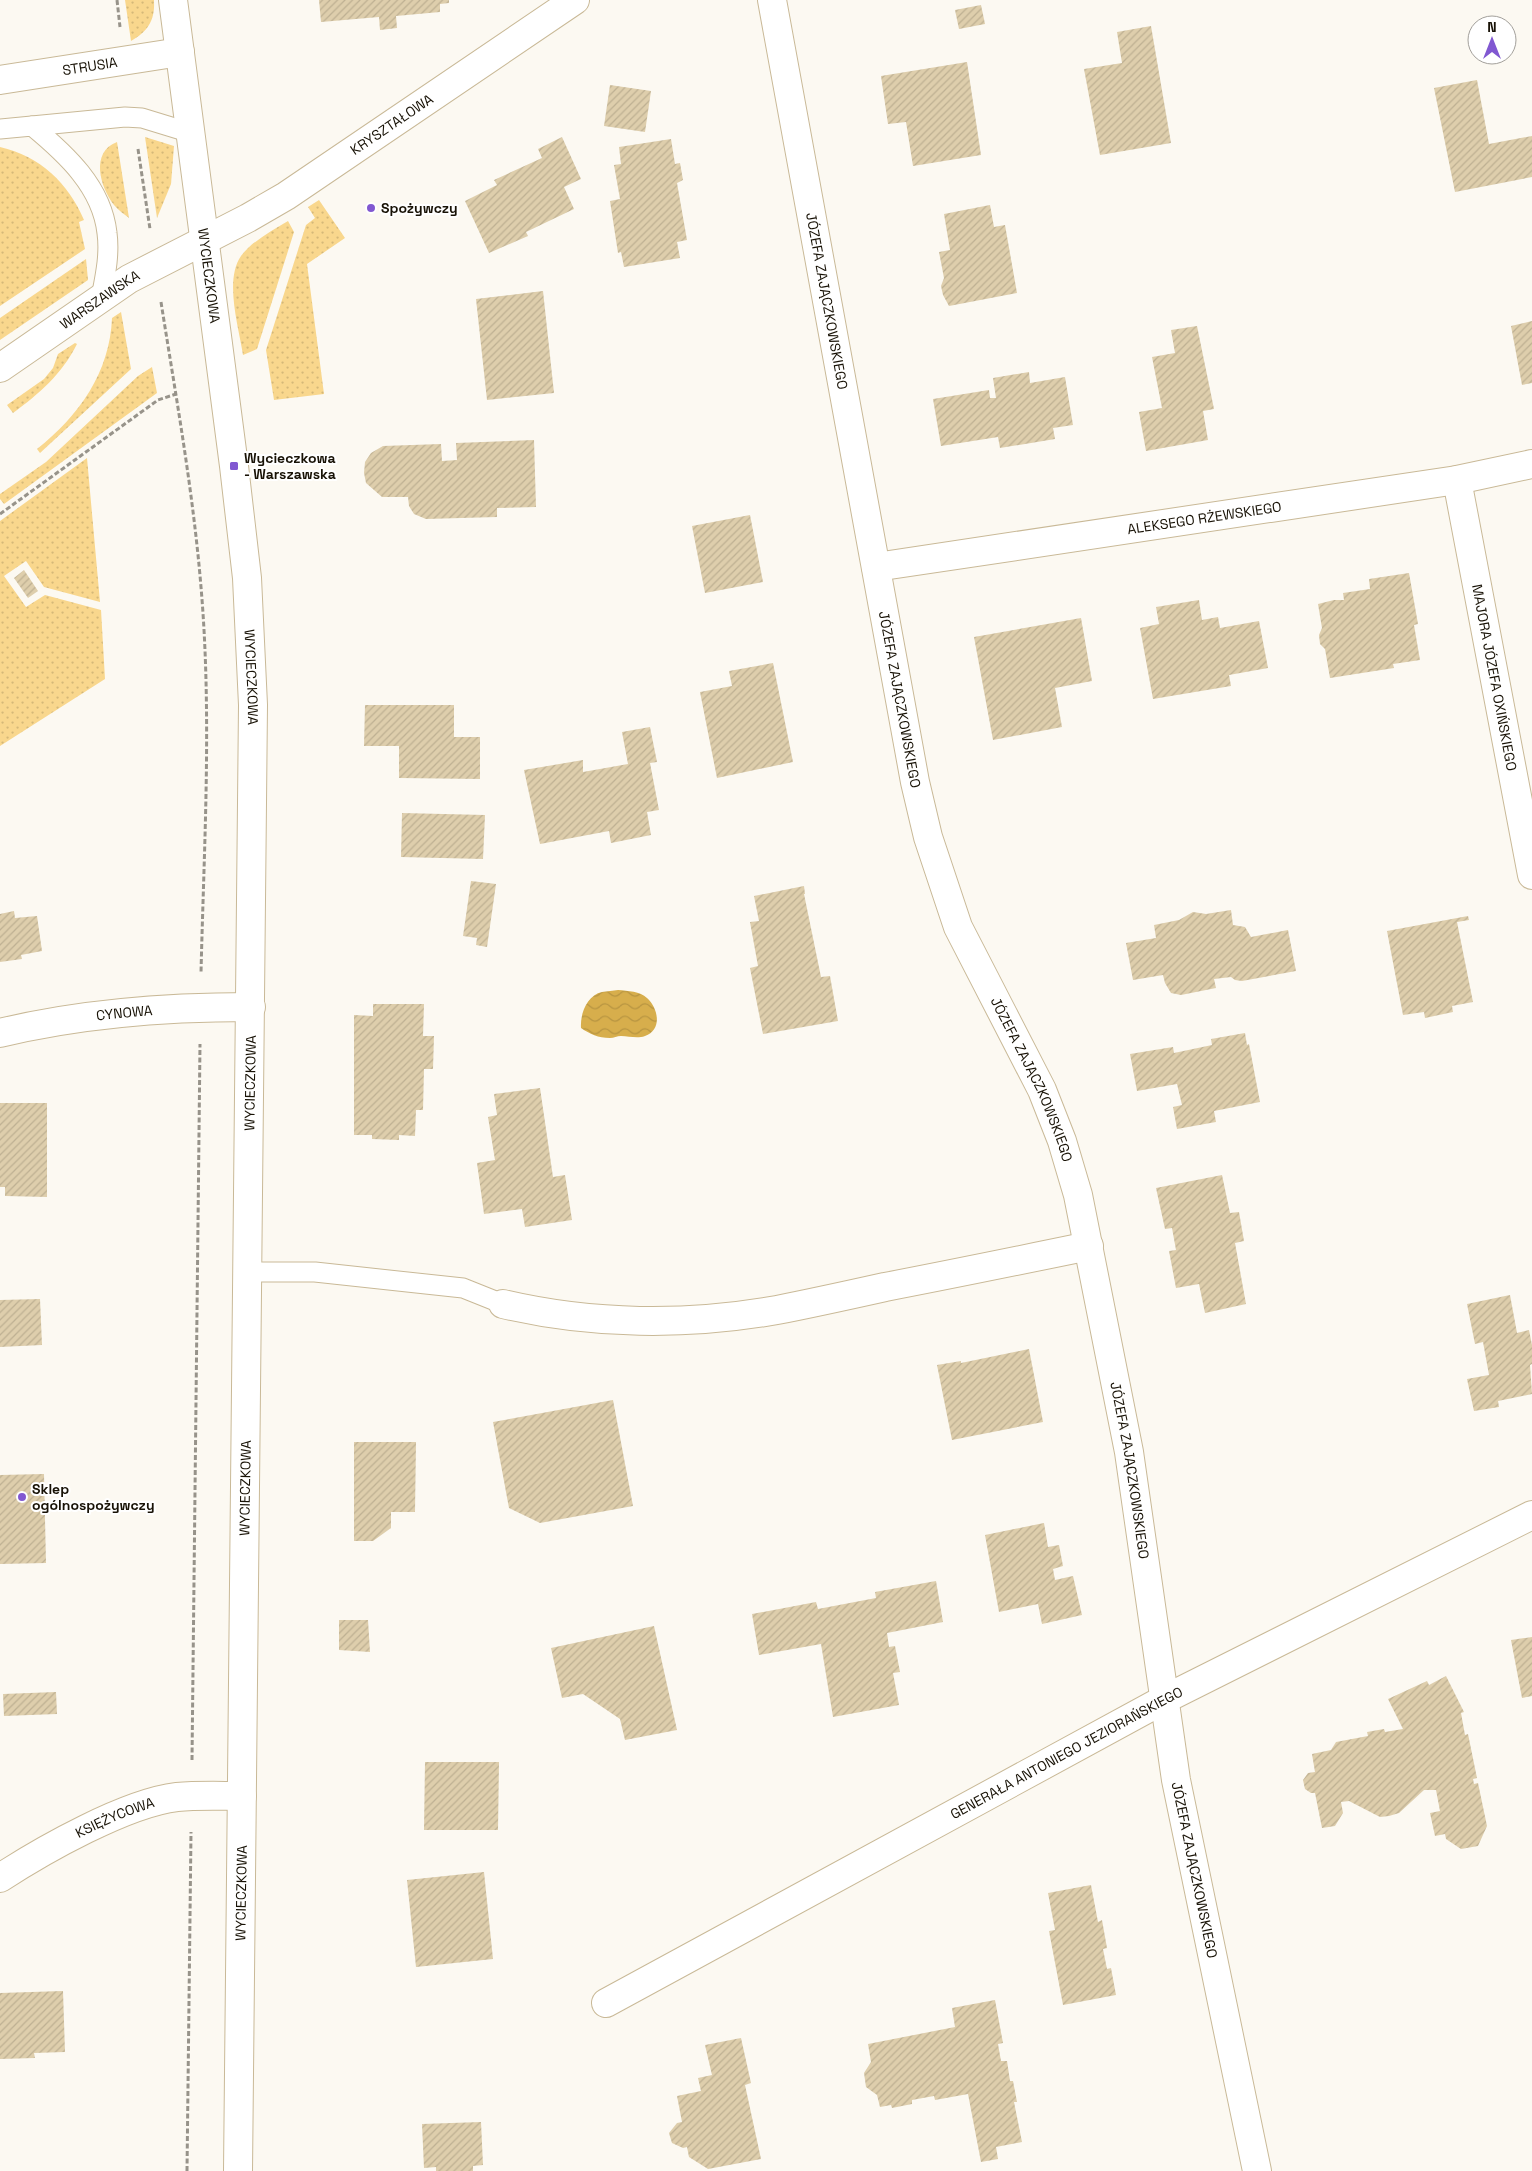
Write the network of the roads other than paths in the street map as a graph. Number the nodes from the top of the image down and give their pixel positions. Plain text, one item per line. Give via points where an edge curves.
1 (173, 0) edge
2 (576, 0) edge
3 (772, 0) edge
4 (180, 52) junction
5 (0, 80) edge
6 (32, 126) junction
7 (0, 129) edge
8 (191, 133) junction
9 (205, 240) junction
10 (102, 298) junction
11 (0, 368) edge
12 (1532, 464) edge
13 (1457, 480) junction
14 (876, 567) junction
15 (1532, 875) edge
16 (251, 1007) junction
17 (0, 1033) edge
18 (1089, 1246) junction
19 (248, 1272) junction
20 (502, 1304) joint
21 (1532, 1515) edge
22 (1164, 1699) junction
23 (242, 1796) junction
24 (0, 1878) edge
25 (606, 2003) dead end
26 (238, 2171) edge
27 (1257, 2171) edge

1 - 4 street, WYCIECZKOWA
2 - 9 street, KRYSZTAŁOWA via 286,196
3 - 14 street, JÓZEFA ZAJĄCZKOWSKIEGO
4 - 5 street, STRUSIA
4 - 8 street, WYCIECZKOWA
6 - 7 lane
6 - 8 lane via 142,118
6 - 10 lane via 62,150 87,181 100,205 108,240
8 - 9 street, WYCIECZKOWA
9 - 10 street, WARSZAWSKA via 147,269
9 - 16 street, WYCIECZKOWA via 247,578 254,705
10 - 11 street, WARSZAWSKA
12 - 13 street, ALEKSEGO RŻEWSKIEGO
13 - 14 street, ALEKSEGO RŻEWSKIEGO
13 - 15 street, MAJORA JÓZEFA OXIŃSKIEGO
14 - 18 street, JÓZEFA ZAJĄCZKOWSKIEGO via 928,837 958,927 1042,1090 1062,1141
16 - 17 street, CYNOWA via 200,1007 92,1015
16 - 19 street, WYCIECZKOWA
18 - 20 street via 775,1310 709,1318 577,1318
18 - 22 street, JÓZEFA ZAJĄCZKOWSKIEGO via 1129,1452
19 - 20 lane via 315,1272 463,1288
19 - 23 street, WYCIECZKOWA
21 - 22 street, GENERAŁA ANTONIEGO JEZIORAŃSKIEGO
22 - 25 street, GENERAŁA ANTONIEGO JEZIORAŃSKIEGO
22 - 27 street, JÓZEFA ZAJĄCZKOWSKIEGO via 1176,1780
23 - 24 street, KSIĘŻYCOWA via 176,1798 141,1806 92,1827
23 - 26 street, WYCIECZKOWA

